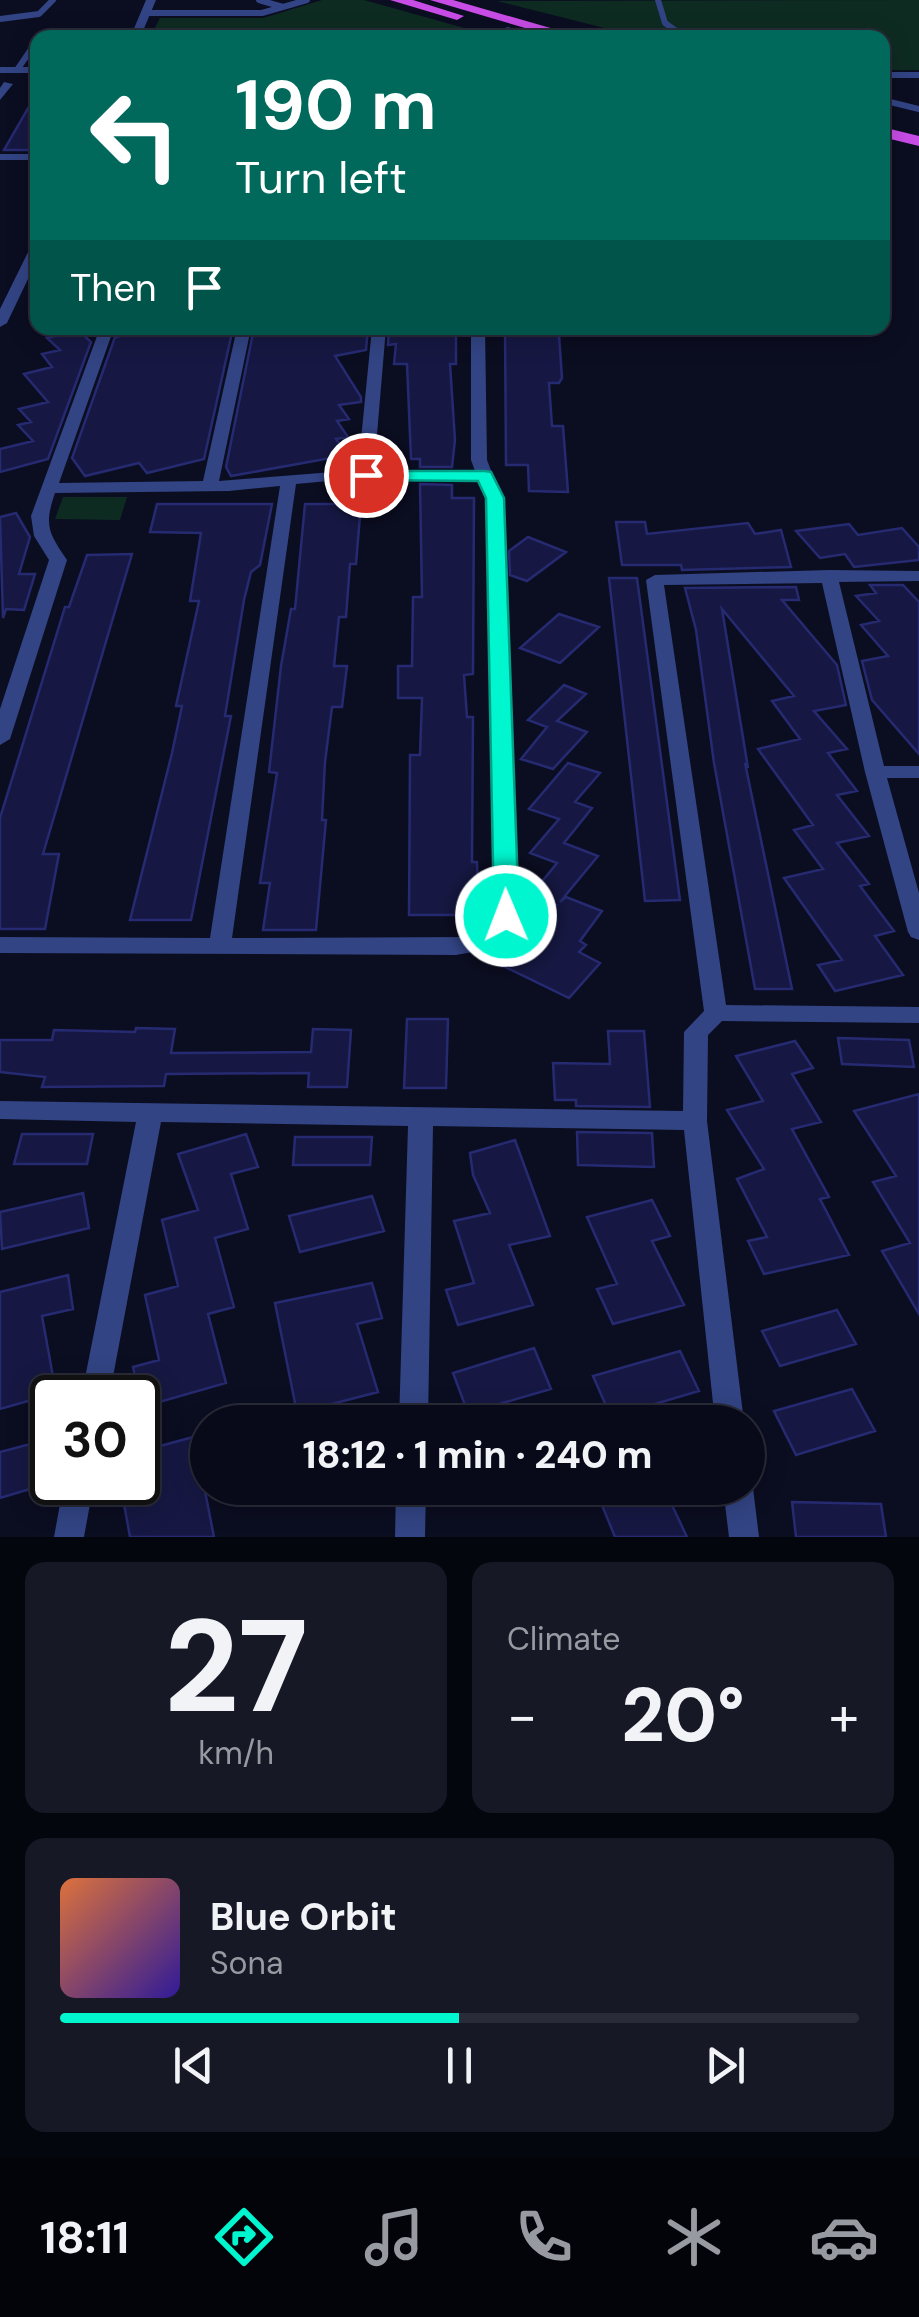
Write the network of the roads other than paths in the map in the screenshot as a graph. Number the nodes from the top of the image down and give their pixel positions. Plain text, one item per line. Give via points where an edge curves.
1 (53, 0) edge
2 (151, 0) edge
3 (259, 0) edge
4 (307, 0) edge
5 (397, 0) edge
6 (437, 0) edge
7 (658, 0) edge
8 (186, 2) dead end
9 (220, 2) dead end
10 (283, 7) junction
11 (146, 13) junction
12 (183, 13) junction
13 (217, 13) junction
14 (0, 18) edge
15 (139, 30) edge
16 (508, 30) edge
17 (548, 30) edge
18 (675, 30) edge
19 (30, 51) edge
20 (0, 70) edge
21 (17, 70) junction
22 (30, 70) edge
23 (890, 74) edge
24 (919, 75) edge
25 (8, 84) dead end
26 (0, 97) edge
27 (890, 102) edge
28 (919, 109) edge
29 (890, 119) edge
30 (919, 127) edge
31 (890, 134) edge
32 (919, 142) edge
33 (0, 148) edge
34 (30, 148) edge
35 (0, 157) edge
36 (30, 157) edge
37 (30, 260) edge
38 (1, 318) edge
39 (104, 335) edge
40 (242, 335) edge
41 (378, 335) edge
42 (478, 335) edge
43 (366, 475) junction
44 (484, 476) junction
45 (289, 480) junction
46 (210, 486) junction
47 (48, 488) junction
48 (829, 575) junction
49 (919, 576) edge
50 (0, 739) edge
51 (875, 772) junction
52 (919, 772) edge
53 (919, 932) edge
54 (0, 944) edge
55 (220, 946) junction
56 (716, 1013) junction
57 (919, 1014) edge
58 (0, 1110) edge
59 (150, 1114) junction
60 (421, 1116) junction
61 (695, 1121) junction
62 (100, 1375) edge
63 (413, 1405) edge
64 (728, 1405) edge
65 (75, 1505) edge
66 (411, 1505) edge
67 (740, 1505) edge
68 (69, 1537) edge
69 (410, 1537) edge
70 (744, 1537) edge

1 - 14 lane via 39,14
2 - 11 street
3 - 10 lane
4 - 10 lane
5 - 16 highway
6 - 17 highway
7 - 18 lane via 664,22
8 - 12 lane
9 - 13 lane
10 - 13 lane
11 - 12 lane
11 - 15 street
12 - 13 lane
19 - 21 lane
20 - 21 street
21 - 22 street
23 - 24 street
25 - 26 street
27 - 28 lane
29 - 30 highway
31 - 32 highway
33 - 34 street
35 - 36 street
37 - 38 street
39 - 47 street
40 - 46 street
41 - 43 street
42 - 44 street
43 - 44 street
43 - 45 street
44 - 55 street via 496,504 504,923 490,938 456,947
45 - 46 street
45 - 55 street
46 - 47 street
47 - 50 street via 38,524 58,565
48 - 49 street
48 - 51 street
48 - 56 street via 655,580
51 - 52 street
51 - 53 street
54 - 55 street
56 - 57 street
56 - 61 street via 696,1032
58 - 59 street
59 - 60 street
59 - 62 street
60 - 61 street
60 - 63 street
61 - 64 street
65 - 68 street
66 - 69 street
67 - 70 street

